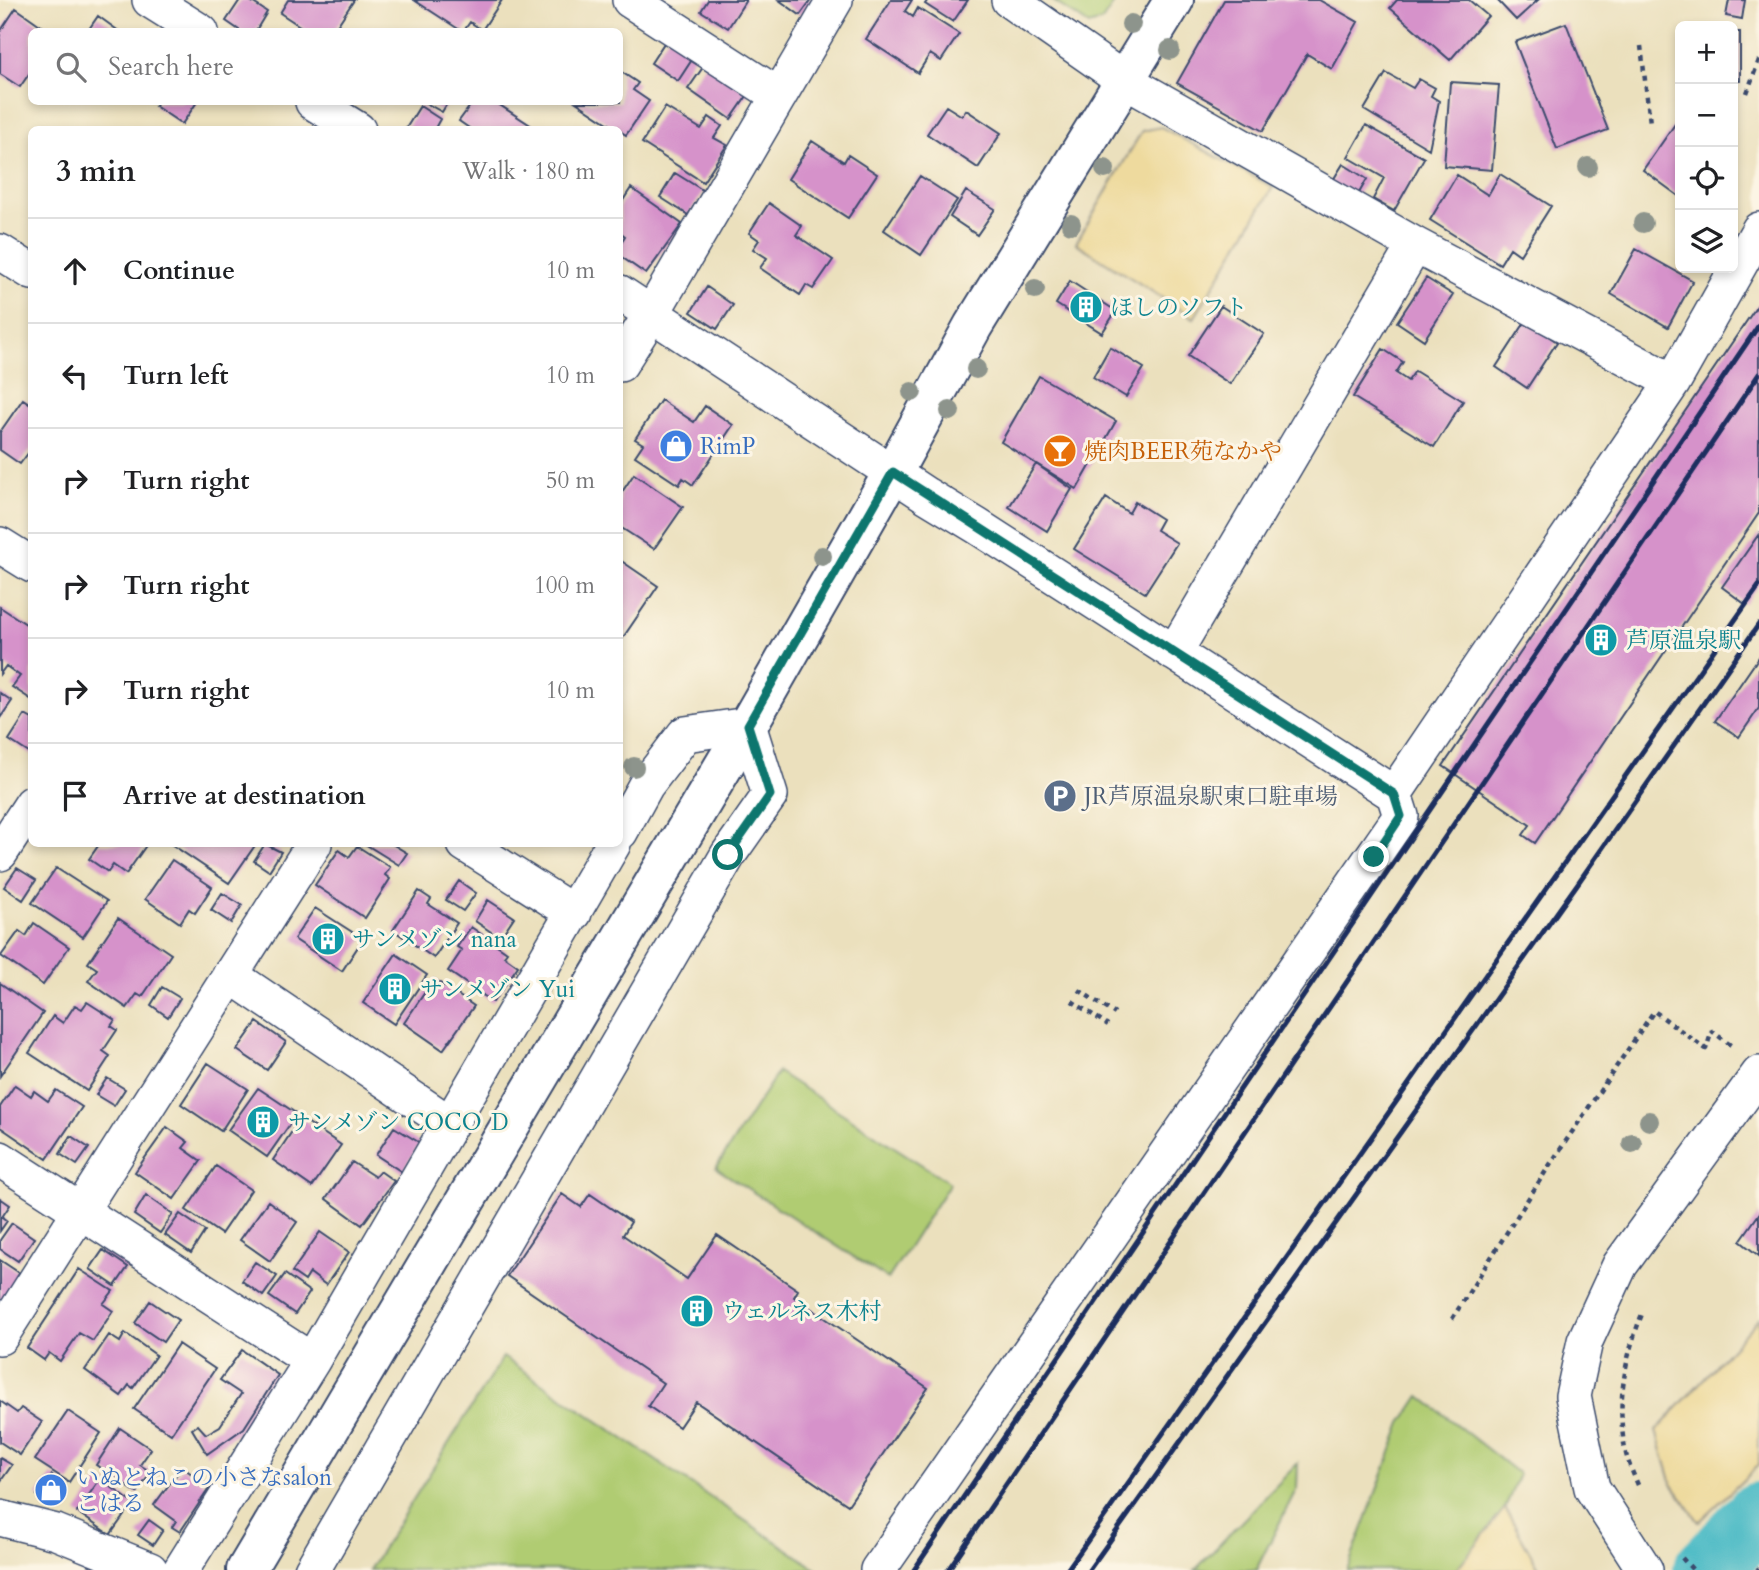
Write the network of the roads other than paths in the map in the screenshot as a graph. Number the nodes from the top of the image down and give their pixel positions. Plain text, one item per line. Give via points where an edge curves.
1 (150, 0) edge
2 (630, 0) edge
3 (835, 0) edge
4 (1009, 0) edge
5 (1174, 0) edge
6 (195, 28) edge
7 (1124, 80) junction
8 (779, 96) junction
9 (318, 105) edge
10 (352, 126) edge
11 (1759, 230) edge
12 (1415, 245) junction
13 (0, 252) edge
14 (28, 270) edge
15 (623, 295) edge
16 (652, 313) junction
17 (623, 359) edge
18 (1673, 382) junction
19 (893, 472) junction
20 (0, 545) edge
21 (28, 562) edge
22 (1174, 653) junction
23 (748, 725) junction
24 (1394, 794) junction
25 (28, 810) edge
26 (623, 827) edge
27 (312, 847) edge
28 (470, 847) edge
29 (611, 847) edge
30 (0, 853) edge
31 (574, 913) junction
32 (230, 975) junction
33 (1750, 1064) edge
34 (450, 1125) junction
35 (0, 1159) edge
36 (81, 1210) junction
37 (0, 1337) edge
38 (312, 1362) junction
39 (0, 1518) edge
40 (150, 1570) edge
41 (181, 1570) edge
42 (246, 1570) edge
43 (312, 1570) edge
44 (878, 1570) edge
45 (1646, 1570) edge

1 - 6 street
2 - 8 street
3 - 8 street
4 - 7 street
5 - 7 street
7 - 12 street
7 - 19 street via 973,326
8 - 16 street
9 - 10 street
11 - 18 street
12 - 18 street
12 - 22 street
13 - 14 street
15 - 16 street
16 - 17 street
16 - 19 street
18 - 24 street
19 - 22 street
19 - 23 street
20 - 21 street
22 - 24 street
23 - 26 street via 685,734 646,785
23 - 42 street
23 - 43 street via 770,795 728,855
24 - 44 street via 1401,816
25 - 30 street
27 - 32 street
28 - 31 street
29 - 31 street
31 - 34 street
32 - 34 street
32 - 36 street
33 - 45 street via 1620,1265 1585,1341 1573,1396 1592,1488
34 - 38 street
35 - 36 street
36 - 37 street
36 - 38 street
38 - 41 street
39 - 40 street via 56,1532

